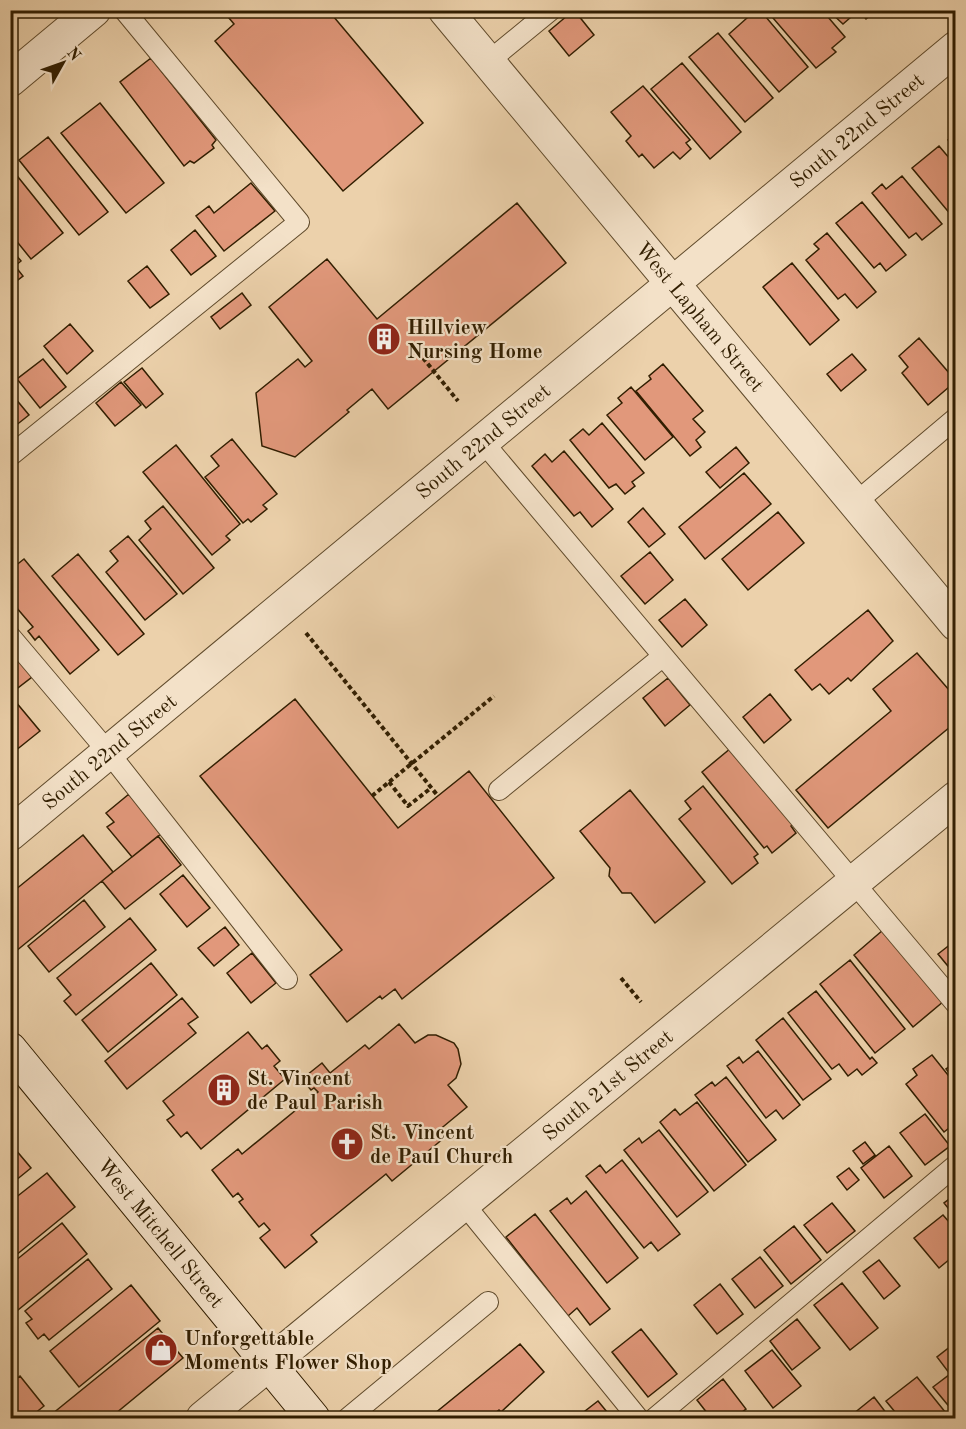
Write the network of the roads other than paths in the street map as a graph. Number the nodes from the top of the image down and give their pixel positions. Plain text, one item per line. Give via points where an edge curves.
1 (94, 10) edge
2 (124, 10) edge
3 (445, 10) edge
4 (551, 10) edge
5 (956, 48) edge
6 (489, 62) junction
7 (10, 80) edge
8 (670, 283) junction
9 (956, 418) edge
10 (483, 442) junction
11 (10, 456) edge
12 (854, 504) junction
13 (956, 624) edge
14 (10, 636) edge
15 (662, 657) junction
16 (109, 753) junction
17 (499, 790) dead end
18 (956, 798) edge
19 (10, 834) edge
20 (854, 884) junction
21 (287, 979) dead end
22 (956, 1004) edge
23 (10, 1049) edge
24 (956, 1165) edge
25 (464, 1204) junction
26 (488, 1302) dead end
27 (268, 1364) junction
28 (203, 1419) edge
29 (313, 1419) edge
30 (348, 1419) edge
31 (638, 1419) edge
32 (655, 1419) edge

1 - 7 street
2 - 11 lane via 299,222
3 - 6 street, West Lapham Street
4 - 6 lane
5 - 8 street, South 22nd Street
6 - 8 street, West Lapham Street
8 - 10 street, South 22nd Street
8 - 12 street, West Lapham Street
9 - 12 lane
10 - 15 lane
10 - 16 street, South 22nd Street
12 - 13 street, West Lapham Street
14 - 16 lane
15 - 17 lane
15 - 20 lane
16 - 19 street, South 22nd Street
16 - 21 lane
18 - 20 street, South 21st Street
20 - 22 lane
20 - 25 street, South 21st Street
23 - 27 street, West Mitchell Street
24 - 32 lane
25 - 27 street, South 21st Street
25 - 31 lane
26 - 30 lane
27 - 28 street, South 21st Street
27 - 29 street, West Mitchell Street

